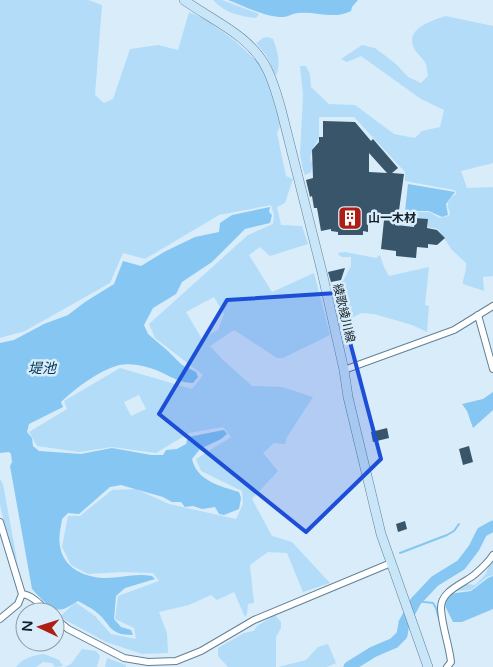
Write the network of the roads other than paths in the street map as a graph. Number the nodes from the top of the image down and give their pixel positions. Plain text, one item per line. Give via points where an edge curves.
1 (184, 0) edge
2 (493, 306) edge
3 (478, 315) junction
4 (493, 369) edge
5 (344, 370) junction
6 (0, 522) edge
7 (493, 555) edge
8 (391, 562) junction
9 (22, 594) junction
10 (37, 602) edge
11 (0, 619) edge
12 (65, 626) edge
13 (428, 667) edge
14 (447, 667) edge

1 - 5 main road, 綾歌綾川線 via 249,45 273,82
2 - 3 street
3 - 4 street
3 - 5 street via 454,330
5 - 8 main road, 綾歌綾川線 via 381,534
6 - 9 street
7 - 14 street via 442,600 440,606 451,662
8 - 12 street via 254,620 201,652 176,661 124,658
8 - 13 main road, 綾歌綾川線
9 - 10 street
9 - 11 street via 18,604

